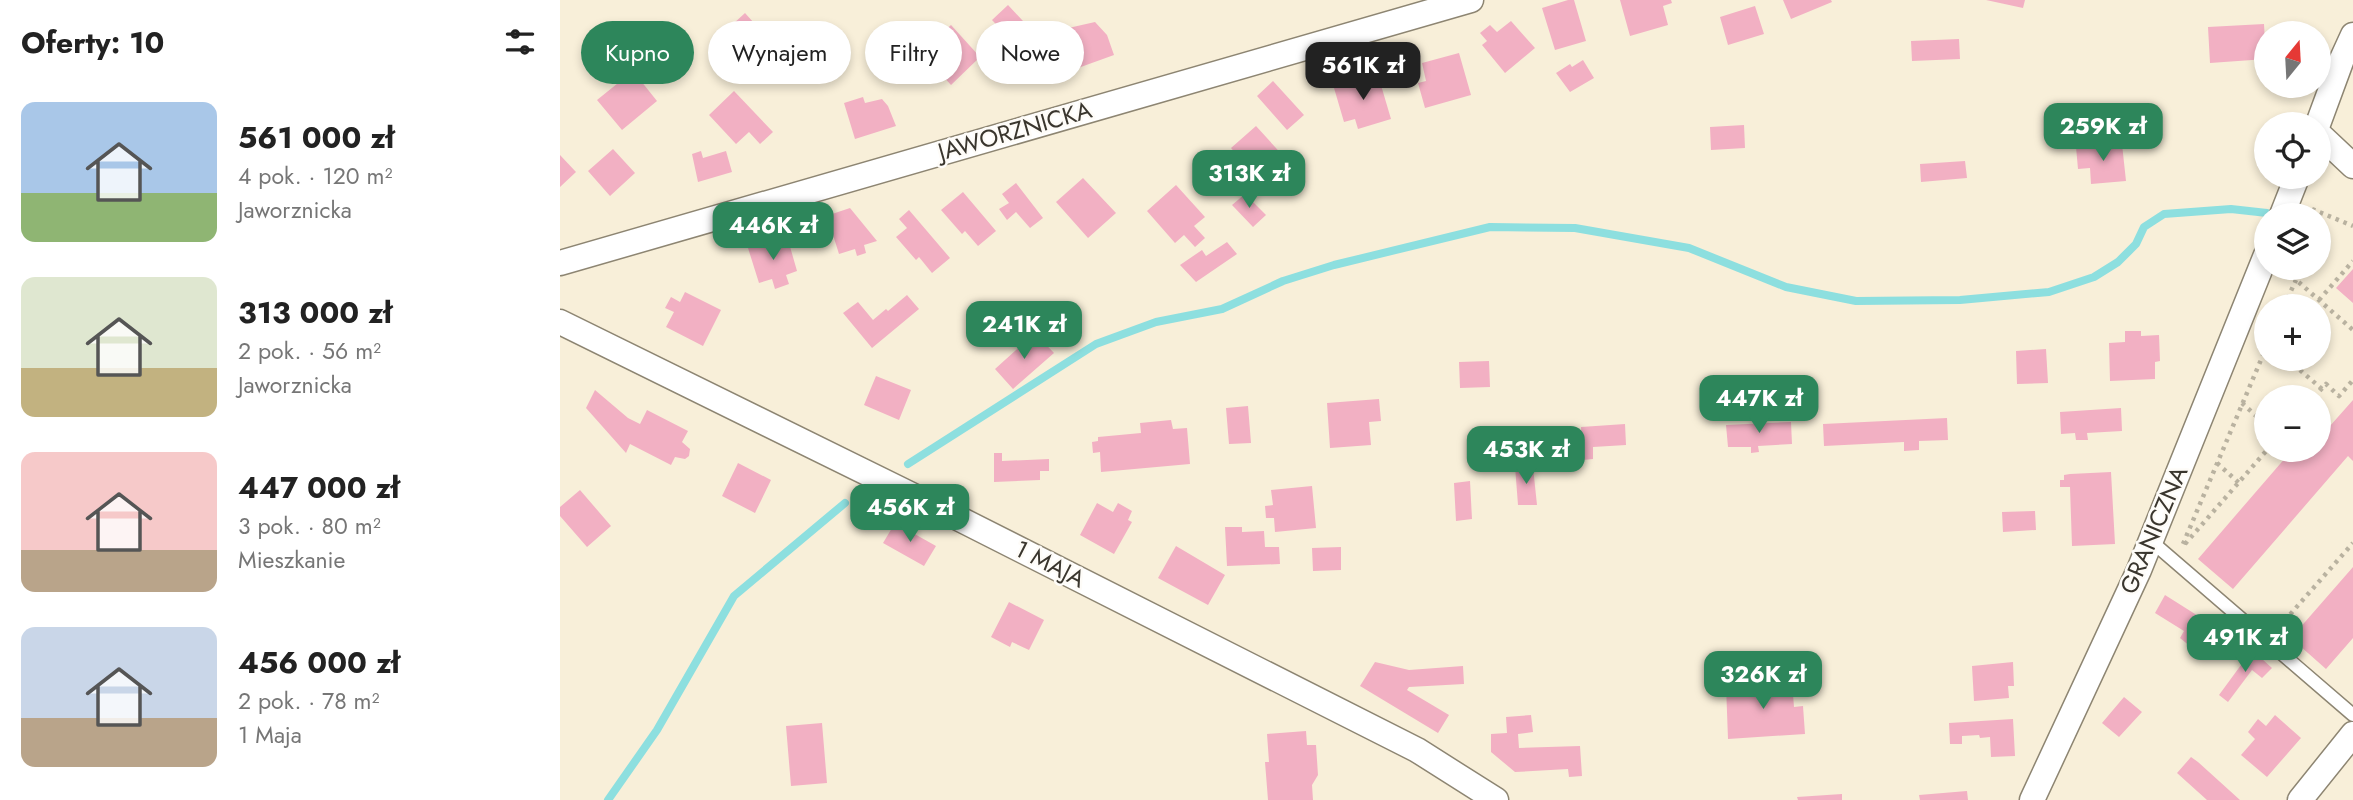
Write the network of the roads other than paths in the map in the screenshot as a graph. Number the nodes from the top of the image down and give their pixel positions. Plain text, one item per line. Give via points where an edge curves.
1 (1471, 0) edge
2 (2353, 35) edge
3 (2322, 112) edge
4 (2331, 145) edge
5 (2353, 166) edge
6 (560, 263) edge
7 (2256, 280) edge
8 (560, 322) edge
9 (2151, 541) junction
10 (2353, 715) edge
11 (2353, 734) edge
12 (1496, 800) edge
13 (2032, 800) edge
14 (2300, 800) edge

1 - 6 street, JAWORZNICKA
2 - 3 street
4 - 5 street
7 - 9 street, GRANICZNA
8 - 12 street, 1 MAJA via 1417,750
9 - 10 lane
9 - 13 street, GRANICZNA
11 - 14 street

